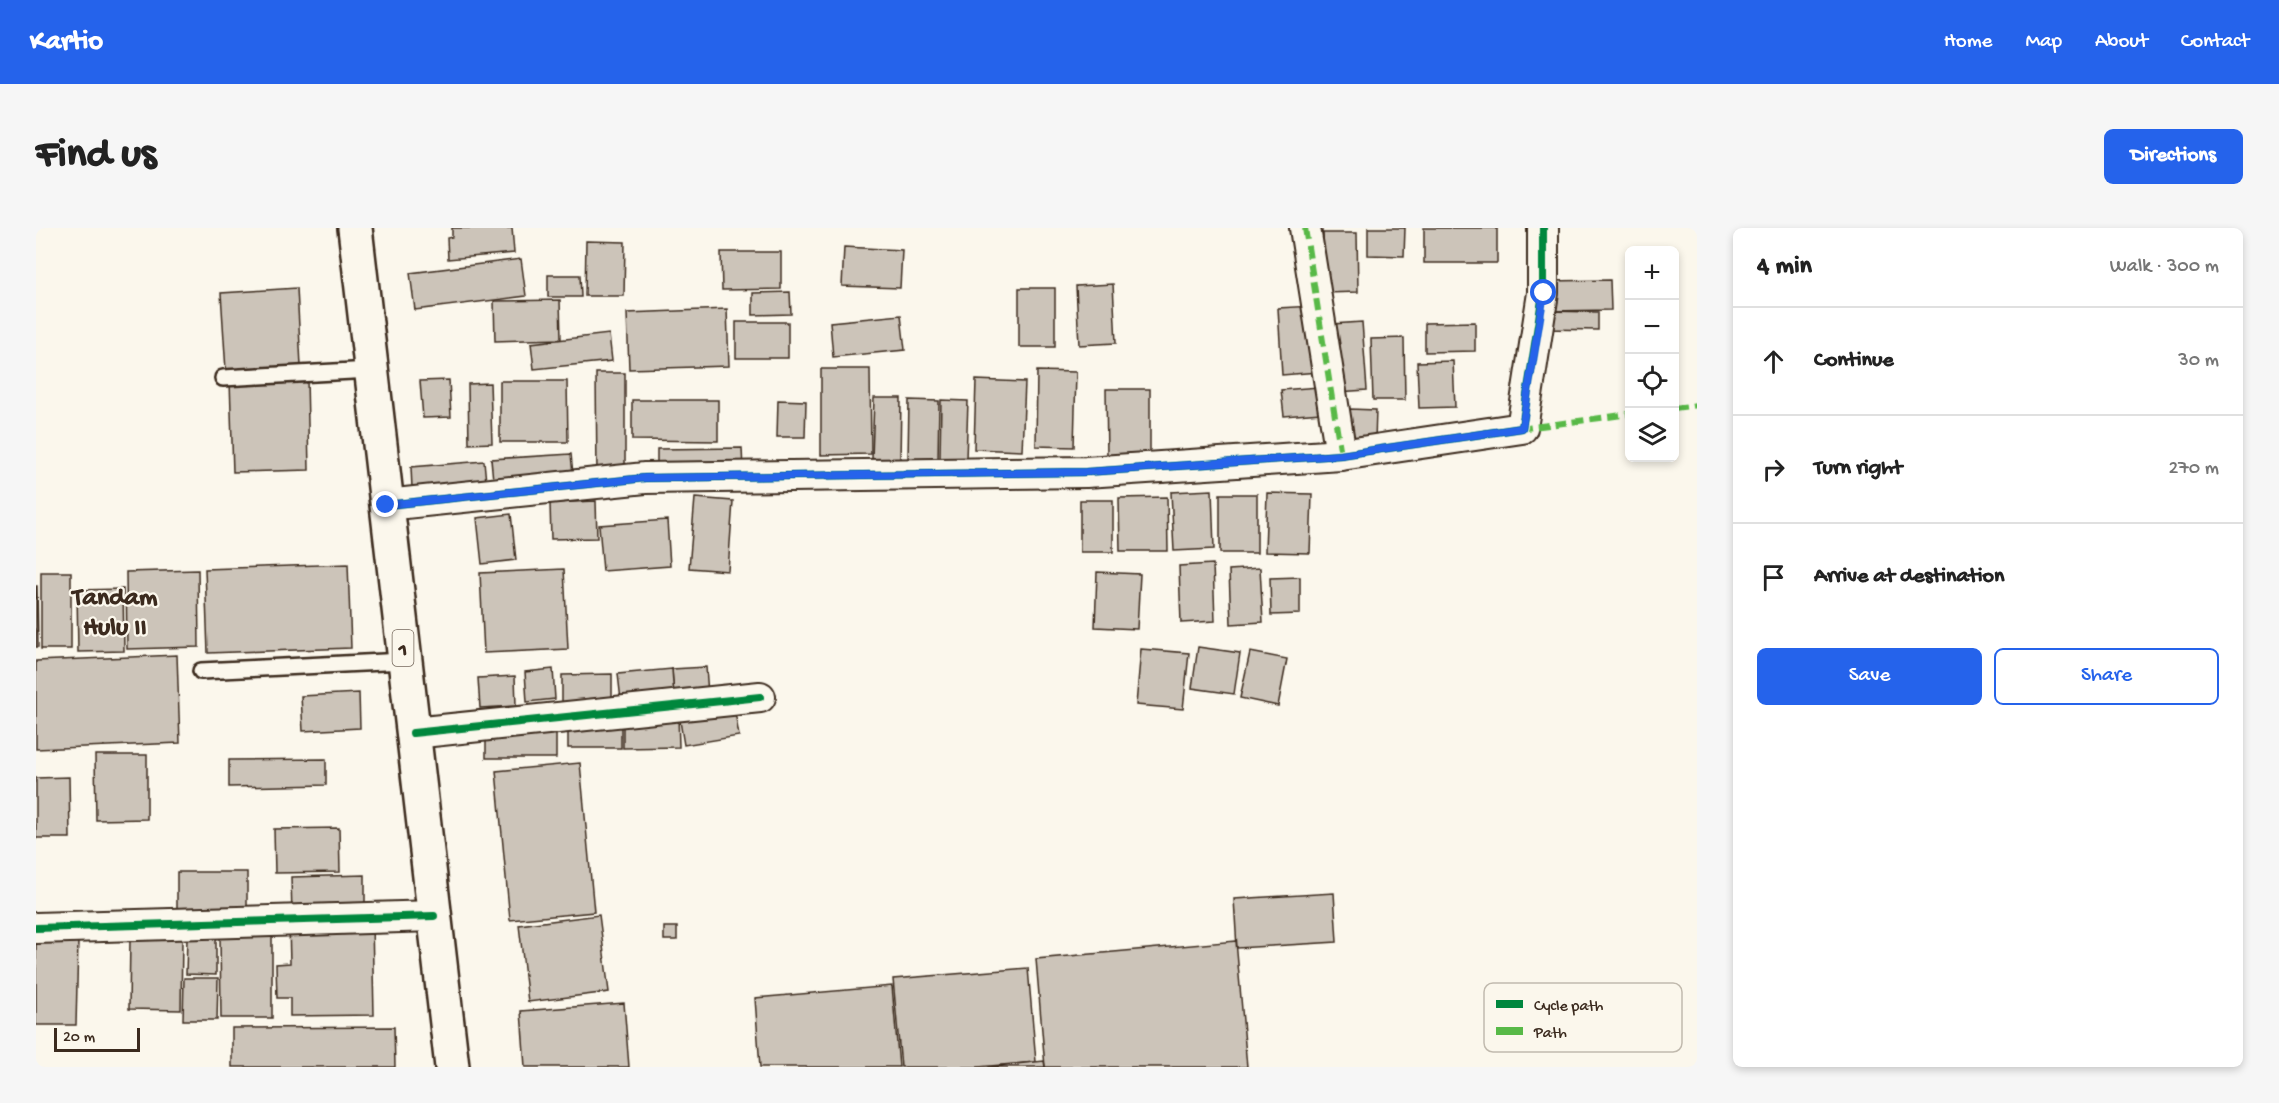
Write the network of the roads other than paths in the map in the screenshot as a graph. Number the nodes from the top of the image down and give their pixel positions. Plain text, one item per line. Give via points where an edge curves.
1 (355, 228) edge
2 (1305, 228) edge
3 (1543, 228) edge
4 (371, 370) junction
5 (223, 378) dead end
6 (1341, 455) junction
7 (386, 505) junction
8 (404, 661) junction
9 (201, 671) dead end
10 (760, 697) dead end
11 (413, 733) junction
12 (434, 916) junction
13 (36, 928) edge
14 (452, 1067) edge

1 - 4 highway, 1
2 - 6 street
3 - 6 street via 1544,293 1522,428
4 - 5 lane
4 - 7 highway, 1
6 - 7 street via 1086,472 645,478
7 - 8 highway, 1
8 - 9 lane
8 - 11 highway, 1
10 - 11 street
11 - 12 highway, 1
12 - 13 street
12 - 14 highway, 1

